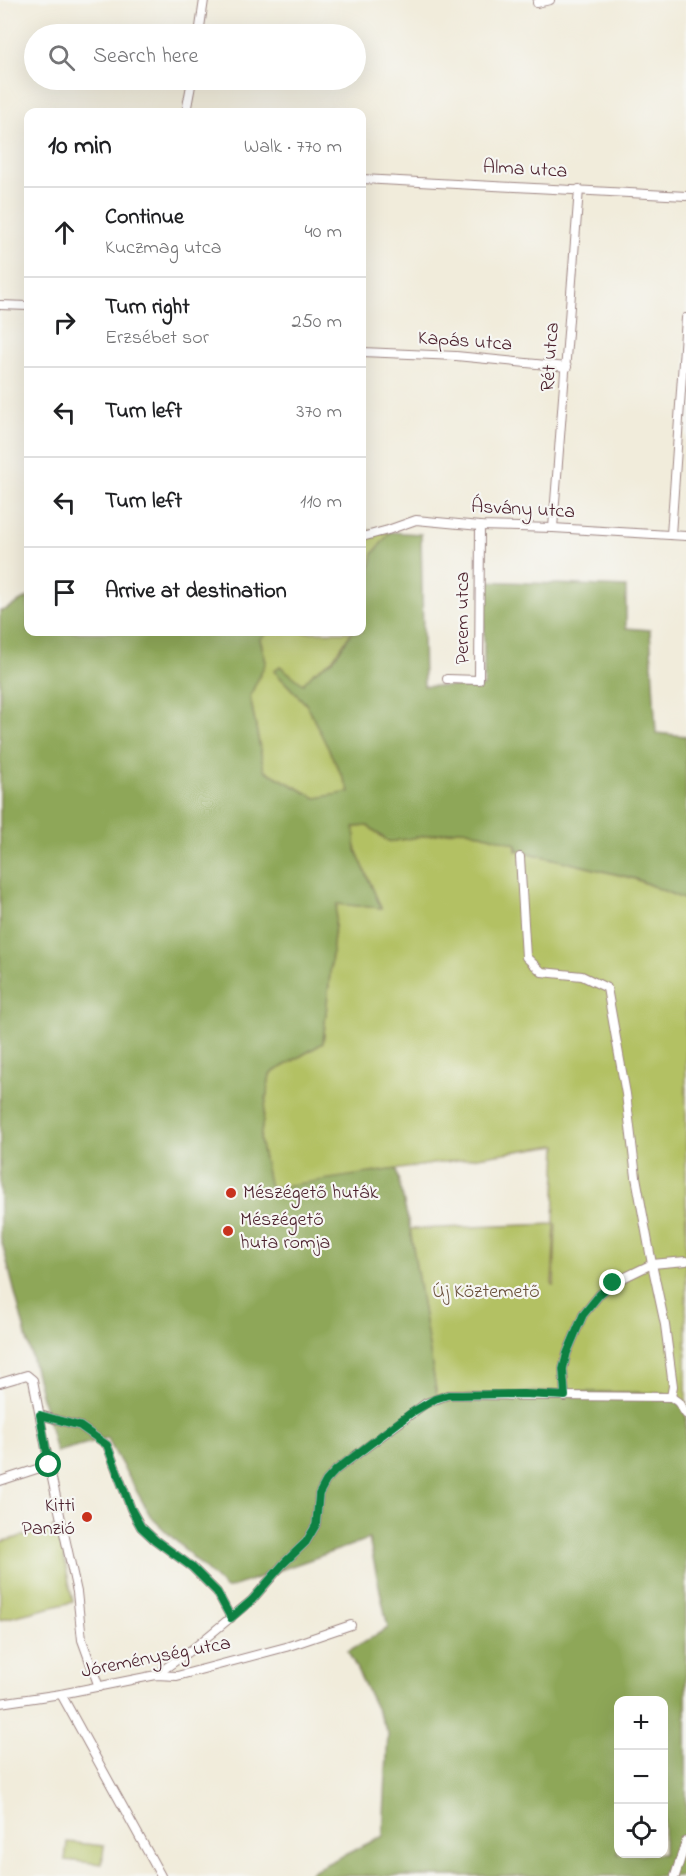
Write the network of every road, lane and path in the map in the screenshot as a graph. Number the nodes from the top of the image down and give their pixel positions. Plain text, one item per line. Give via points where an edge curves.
1 (204, 0) edge
2 (550, 0) edge
3 (537, 3) dead end
4 (200, 24) edge
5 (190, 90) edge
6 (187, 108) edge
7 (366, 179) edge
8 (579, 189) junction
9 (686, 196) edge
10 (0, 305) edge
11 (24, 306) edge
12 (686, 318) edge
13 (366, 352) edge
14 (567, 367) junction
15 (480, 526) junction
16 (553, 528) junction
17 (671, 535) junction
18 (366, 536) edge
19 (686, 536) edge
20 (447, 679) dead end
21 (520, 857) dead end
22 (686, 1261) edge
23 (652, 1264) junction
24 (0, 1383) edge
25 (565, 1396) junction
26 (671, 1397) junction
27 (686, 1414) edge
28 (40, 1415) junction
29 (49, 1465) junction
30 (0, 1481) edge
31 (231, 1618) junction
32 (351, 1625) dead end
33 (156, 1676) junction
34 (99, 1687) junction
35 (61, 1694) junction
36 (0, 1703) edge
37 (686, 1840) edge
38 (161, 1876) edge
39 (675, 1876) edge

1 - 4 street
2 - 3 street
5 - 6 street
7 - 8 street, Alma utca
8 - 9 street, Alma utca
8 - 14 street, Rét utca
10 - 11 street
12 - 17 street
13 - 14 street, Kapás utca
14 - 16 street, Rét utca
15 - 16 street, Ásvány utca
15 - 18 street, Ásvány utca via 416,520
15 - 20 street, Perem utca via 479,680
16 - 17 street, Ásvány utca
17 - 19 street, Ásvány utca
21 - 23 street via 526,957 542,972 582,976 607,988
22 - 23 street
23 - 25 street via 613,1283 583,1315 563,1369
23 - 26 street via 665,1325
24 - 28 street via 27,1375 33,1380
25 - 26 street
25 - 31 street via 448,1395 426,1403 326,1481 319,1494 316,1525 306,1542
26 - 27 street
28 - 29 street
28 - 31 street via 80,1426 107,1445 141,1527 217,1592
29 - 30 street
29 - 34 street via 77,1592 82,1640
31 - 33 street
32 - 33 street, Jóreménység utca via 177,1676
33 - 34 street, Jóreménység utca
34 - 35 street, Jóreménység utca
35 - 36 street, Jóreménység utca
35 - 38 street
37 - 39 street

